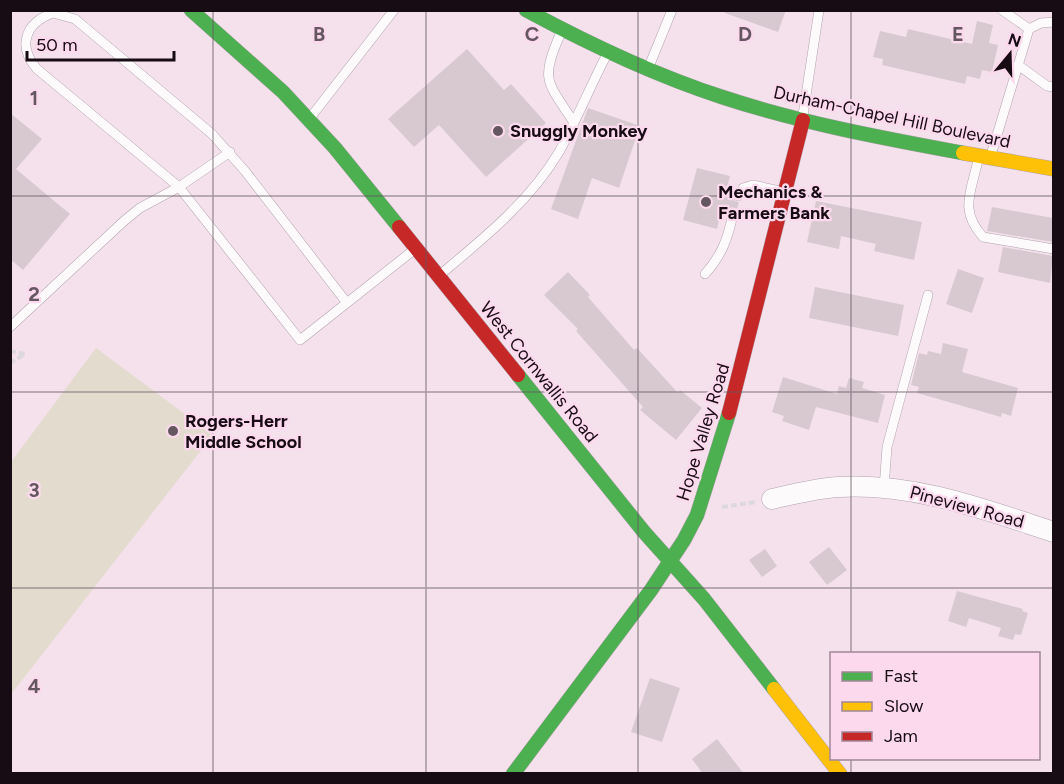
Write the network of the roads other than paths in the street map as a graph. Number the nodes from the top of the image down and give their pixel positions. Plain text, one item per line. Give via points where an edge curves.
1 (191, 10) edge
2 (394, 10) edge
3 (526, 10) edge
4 (672, 10) edge
5 (819, 10) edge
6 (1002, 10) edge
7 (542, 14) edge
8 (1053, 22) edge
9 (562, 29) junction
10 (1029, 29) junction
11 (608, 51) junction
12 (1018, 65) junction
13 (648, 69) junction
14 (1053, 87) edge
15 (308, 119) junction
16 (803, 120) junction
17 (573, 121) junction
18 (230, 152) junction
19 (985, 156) junction
20 (1053, 169) edge
21 (179, 188) junction
22 (785, 192) junction
23 (738, 196) dead end
24 (733, 214) dead end
25 (417, 248) junction
26 (1053, 249) edge
27 (705, 273) dead end
28 (439, 276) junction
29 (928, 295) dead end
30 (347, 303) junction
31 (10, 327) edge
32 (884, 488) junction
33 (772, 499) road end
34 (1053, 532) edge
35 (670, 562) junction
36 (513, 774) edge
37 (840, 774) edge

1 - 15 street, West Cornwallis Road
2 - 15 lane
3 - 7 street, Durham-Chapel Hill Boulevard
4 - 13 lane
5 - 16 lane
6 - 10 lane
7 - 9 street, Durham-Chapel Hill Boulevard
8 - 10 lane
9 - 11 street, Durham-Chapel Hill Boulevard
9 - 17 lane via 547,64 547,78
10 - 12 lane
11 - 13 street, Durham-Chapel Hill Boulevard
11 - 17 lane
12 - 14 lane
12 - 19 lane
13 - 16 street, Durham-Chapel Hill Boulevard
15 - 25 street, West Cornwallis Road
16 - 19 street, Durham-Chapel Hill Boulevard
16 - 22 street, Hope Valley Road
17 - 28 lane via 559,152 536,184 506,218
18 - 21 lane
18 - 21 lane via 75,19 53,13 33,24 25,37 25,50 37,69
18 - 30 lane
19 - 20 street, Durham-Chapel Hill Boulevard
19 - 26 lane via 967,209 976,229 983,237
21 - 30 lane via 300,340
21 - 31 lane via 124,221
22 - 23 lane via 753,185 743,188
22 - 35 street, Hope Valley Road via 716,460 697,515
24 - 27 lane via 719,258
25 - 28 street, West Cornwallis Road
25 - 30 lane
28 - 35 street, West Cornwallis Road
29 - 32 lane via 887,447
32 - 33 street, Pineview Road via 839,487
32 - 34 street, Pineview Road via 949,499
35 - 36 street, Hope Valley Road
35 - 37 street, West Cornwallis Road via 704,599

